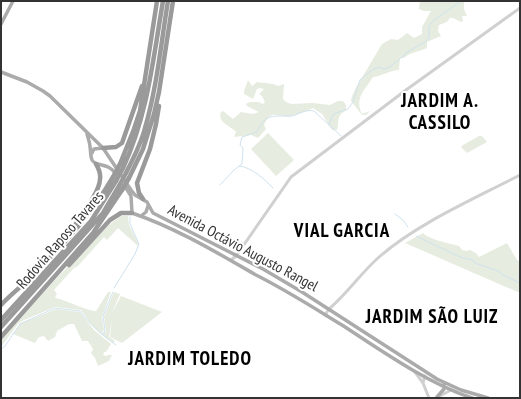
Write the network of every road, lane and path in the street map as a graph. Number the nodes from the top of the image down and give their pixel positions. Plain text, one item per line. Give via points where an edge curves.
1 (13, 1) edge
2 (157, 1) edge
3 (163, 1) edge
4 (168, 1) edge
5 (173, 1) edge
6 (520, 8) edge
7 (1, 24) edge
8 (1, 72) edge
9 (146, 73) junction
10 (159, 92) junction
11 (86, 133) junction
12 (103, 148) junction
13 (91, 154) junction
14 (96, 164) junction
15 (121, 166) junction
16 (520, 175) edge
17 (121, 188) junction
18 (143, 199) junction
19 (148, 205) junction
20 (132, 213) junction
21 (141, 216) junction
22 (62, 244) junction
23 (236, 256) junction
24 (231, 260) junction
25 (272, 276) junction
26 (268, 280) junction
27 (46, 286) junction
28 (21, 297) junction
29 (1, 306) edge
30 (329, 309) junction
31 (325, 315) junction
32 (1, 316) edge
33 (1, 320) edge
34 (1, 326) edge
35 (1, 337) edge
36 (415, 372) junction
37 (425, 376) junction
38 (438, 379) junction
39 (422, 383) junction
40 (444, 386) junction
41 (451, 390) junction
42 (429, 397) edge
43 (437, 398) edge
44 (472, 398) edge
45 (488, 398) edge

1 - 7 main road
2 - 9 highway
3 - 15 highway, Rodovia Raposo Tavares via 146,104 132,148
4 - 17 highway, bridge via 145,129
5 - 10 highway
6 - 23 street via 291,177
8 - 11 main road, Avenida Octávio Augusto Rangel via 43,91
9 - 12 highway via 122,143 116,147
9 - 15 highway via 140,111
10 - 17 highway, bridge via 143,149 130,178
10 - 18 highway via 156,124 150,149 137,183
11 - 12 main road, Avenida Octávio Augusto Rangel
11 - 13 main road
12 - 13 main road via 94,149
12 - 18 main road, Avenida Octávio Augusto Rangel via 131,190
13 - 14 main road via 92,161
14 - 20 main road via 113,169 131,196
14 - 22 highway via 100,181 97,189
15 - 22 highway, bridge via 91,212
15 - 28 highway, Rodovia Raposo Tavares, bridge via 116,181 91,221
16 - 30 street via 448,212 393,246
17 - 27 highway via 92,233
17 - 34 highway, Rodovia Raposo Tavares via 64,258
18 - 19 main road, Avenida Octávio Augusto Rangel
19 - 21 main road via 146,212
19 - 23 main road, Avenida Octávio Augusto Rangel via 153,213
20 - 21 main road, Avenida Octávio Augusto Rangel
20 - 27 highway via 121,213 110,220 75,259
21 - 24 main road, Avenida Octávio Augusto Rangel via 177,231
22 - 29 highway
23 - 24 street
23 - 25 main road, Avenida Octávio Augusto Rangel
24 - 26 main road, Avenida Octávio Augusto Rangel
25 - 26 main road
25 - 30 main road, Avenida Octávio Augusto Rangel
26 - 31 main road, Avenida Octávio Augusto Rangel
27 - 35 highway
28 - 32 highway
28 - 33 highway, Rodovia Raposo Tavares
30 - 31 street
30 - 38 main road, Avenida Octávio Augusto Rangel
31 - 36 main road, Avenida Octávio Augusto Rangel
36 - 37 main road, Avenida Octávio Augusto Rangel
36 - 39 street
37 - 38 main road
37 - 39 street
37 - 40 main road
38 - 40 main road
38 - 45 main road via 461,390
39 - 42 street
40 - 41 main road
40 - 43 main road
41 - 43 street
41 - 44 main road
42 - 43 street

